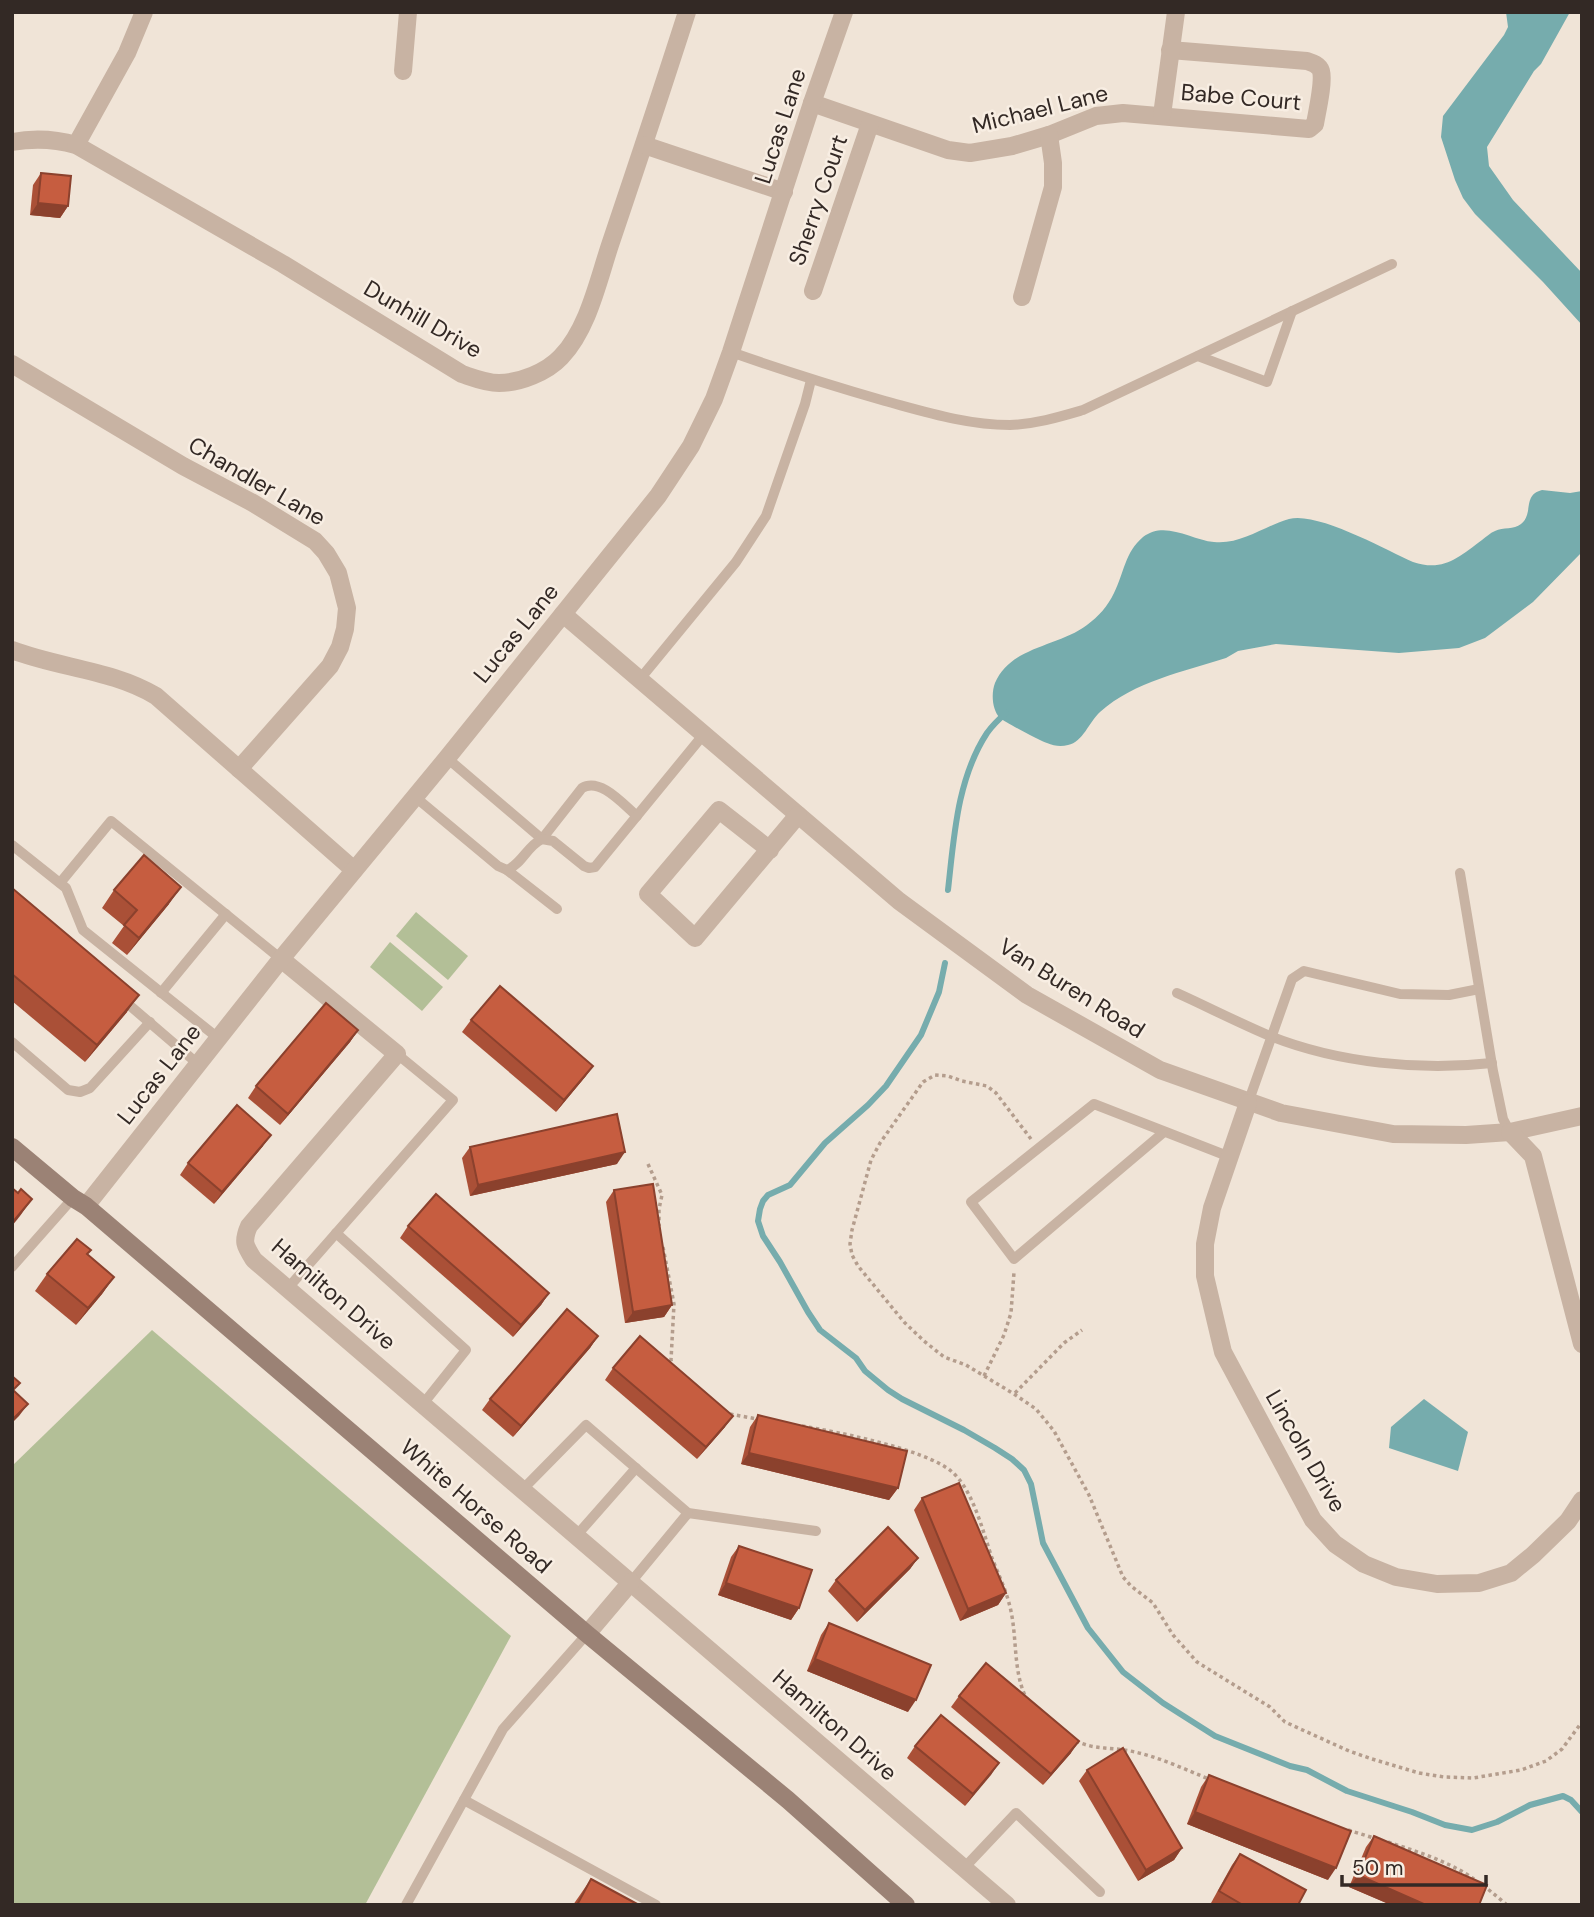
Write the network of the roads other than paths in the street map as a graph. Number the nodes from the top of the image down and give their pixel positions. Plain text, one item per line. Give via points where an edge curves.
1 (144, 12) edge
2 (408, 12) edge
3 (687, 12) edge
4 (844, 12) edge
5 (1176, 12) edge
6 (1170, 51) junction
7 (403, 71) dead end
8 (812, 103) junction
9 (1162, 115) junction
10 (870, 124) junction
11 (1049, 135) junction
12 (12, 142) edge
13 (76, 145) junction
14 (644, 145) junction
15 (784, 192) junction
16 (1392, 264) dead end
17 (813, 291) dead end
18 (1022, 297) dead end
19 (1292, 312) junction
20 (732, 352) junction
21 (1198, 356) junction
22 (12, 364) edge
23 (811, 380) junction
24 (563, 614) junction
25 (12, 650) edge
26 (640, 679) junction
27 (704, 734) junction
28 (447, 758) junction
29 (239, 769) junction
30 (414, 796) junction
31 (798, 815) junction
32 (636, 816) junction
33 (542, 838) junction
34 (12, 845) edge
35 (770, 850) junction
36 (354, 870) junction
37 (507, 870) junction
38 (1460, 873) dead end
39 (61, 883) junction
40 (557, 909) dead end
41 (226, 914) junction
42 (281, 959) junction
43 (107, 986) edge
44 (1479, 989) junction
45 (162, 993) junction
46 (1177, 993) dead end
47 (150, 1022) junction
48 (1272, 1037) junction
49 (218, 1038) junction
50 (12, 1042) edge
51 (397, 1054) junction
52 (1492, 1063) junction
53 (198, 1064) junction
54 (1248, 1103) junction
55 (1582, 1116) edge
56 (1164, 1132) junction
57 (1510, 1132) junction
58 (12, 1147) edge
59 (1230, 1157) junction
60 (79, 1202) junction
61 (336, 1233) junction
62 (12, 1268) edge
63 (288, 1288) junction
64 (1582, 1343) edge
65 (423, 1404) junction
66 (636, 1468) junction
67 (523, 1489) junction
68 (1582, 1500) edge
69 (688, 1513) junction
70 (816, 1531) dead end
71 (577, 1535) junction
72 (631, 1582) junction
73 (587, 1634) junction
74 (464, 1800) junction
75 (964, 1868) junction
76 (1100, 1892) dead end
77 (902, 1903) edge
78 (406, 1905) edge
79 (656, 1905) edge
80 (1007, 1905) edge

1 - 13 street via 127,53
2 - 7 street
3 - 14 street, Dunhill Drive
4 - 8 street, Lucas Lane
5 - 6 street
6 - 9 street
6 - 9 street, Babe Court via 1307,61 1321,72 1320,96 1315,124 1309,129
8 - 10 street, Michael Lane
8 - 15 street, Lucas Lane
9 - 11 street, Michael Lane via 1096,117
10 - 11 street, Michael Lane via 970,153
10 - 17 street, Sherry Court
11 - 18 street via 1053,187
12 - 13 street, Dunhill Drive via 31,138
13 - 14 street, Dunhill Drive via 283,264 443,364 499,383 542,371 573,342
14 - 15 street
15 - 20 street, Lucas Lane
16 - 19 lane
19 - 21 lane
19 - 21 lane via 1267,382
20 - 23 lane
20 - 24 street, Lucas Lane via 691,446 658,496
21 - 23 lane via 1083,410 1011,425 943,417
22 - 29 street, Chandler Lane via 315,541 338,573 347,608 340,648 330,666
23 - 26 lane via 766,516 736,562
24 - 26 street, Van Buren Road
24 - 28 street, Lucas Lane
25 - 29 street via 143,688
26 - 27 street, Van Buren Road
27 - 31 street, Van Buren Road
27 - 32 lane
28 - 30 street, Lucas Lane
28 - 33 lane
29 - 36 street
30 - 36 street, Lucas Lane
30 - 37 lane
31 - 35 street
31 - 54 street, Van Buren Road via 899,901 1027,995 1160,1070
32 - 33 lane via 594,867 584,866 553,841
32 - 33 lane via 604,788 589,784
33 - 37 lane
34 - 39 lane
35 - 35 street via 695,938 648,894 719,810
36 - 42 street, Lucas Lane
37 - 40 lane
38 - 44 lane
39 - 41 lane via 111,821
39 - 45 lane via 83,930
41 - 42 lane
41 - 45 lane
42 - 49 street, Lucas Lane
42 - 51 street
43 - 47 lane
44 - 48 lane via 1449,995 1400,994 1304,971 1292,979
44 - 52 lane
45 - 49 lane
46 - 48 lane
47 - 50 lane via 90,1088 80,1092 68,1090
47 - 53 lane
48 - 52 lane via 1377,1063
48 - 54 lane
49 - 53 street, Lucas Lane
51 - 61 lane via 453,1100
51 - 63 street, Hamilton Drive via 249,1226 244,1237 254,1260
52 - 57 lane
53 - 60 street, Lucas Lane
54 - 57 street, Van Buren Road via 1393,1133
54 - 59 street, Lincoln Drive
55 - 57 street, Van Buren Road
56 - 56 lane via 1014,1259 971,1202 1094,1104
56 - 59 lane
57 - 64 street via 1532,1156
58 - 60 main road, White Horse Road
59 - 68 street, Lincoln Drive via 1205,1244 1205,1276 1223,1352 1313,1520 1335,1544 1396,1577 1437,1584 1479,1583 1511,1573 1568,1521
60 - 62 lane
60 - 73 main road, White Horse Road
61 - 63 lane
61 - 65 lane via 466,1350
63 - 65 street, Hamilton Drive
65 - 67 street, Hamilton Drive
66 - 67 lane via 586,1425
66 - 69 lane
66 - 71 lane
67 - 71 street, Hamilton Drive
69 - 70 lane
69 - 72 lane
71 - 72 street, Hamilton Drive
72 - 73 street
72 - 75 street, Hamilton Drive
73 - 74 lane via 503,1729
73 - 77 main road, White Horse Road via 788,1801
74 - 78 lane
74 - 79 lane
75 - 76 lane via 1016,1813
75 - 80 street, Hamilton Drive

